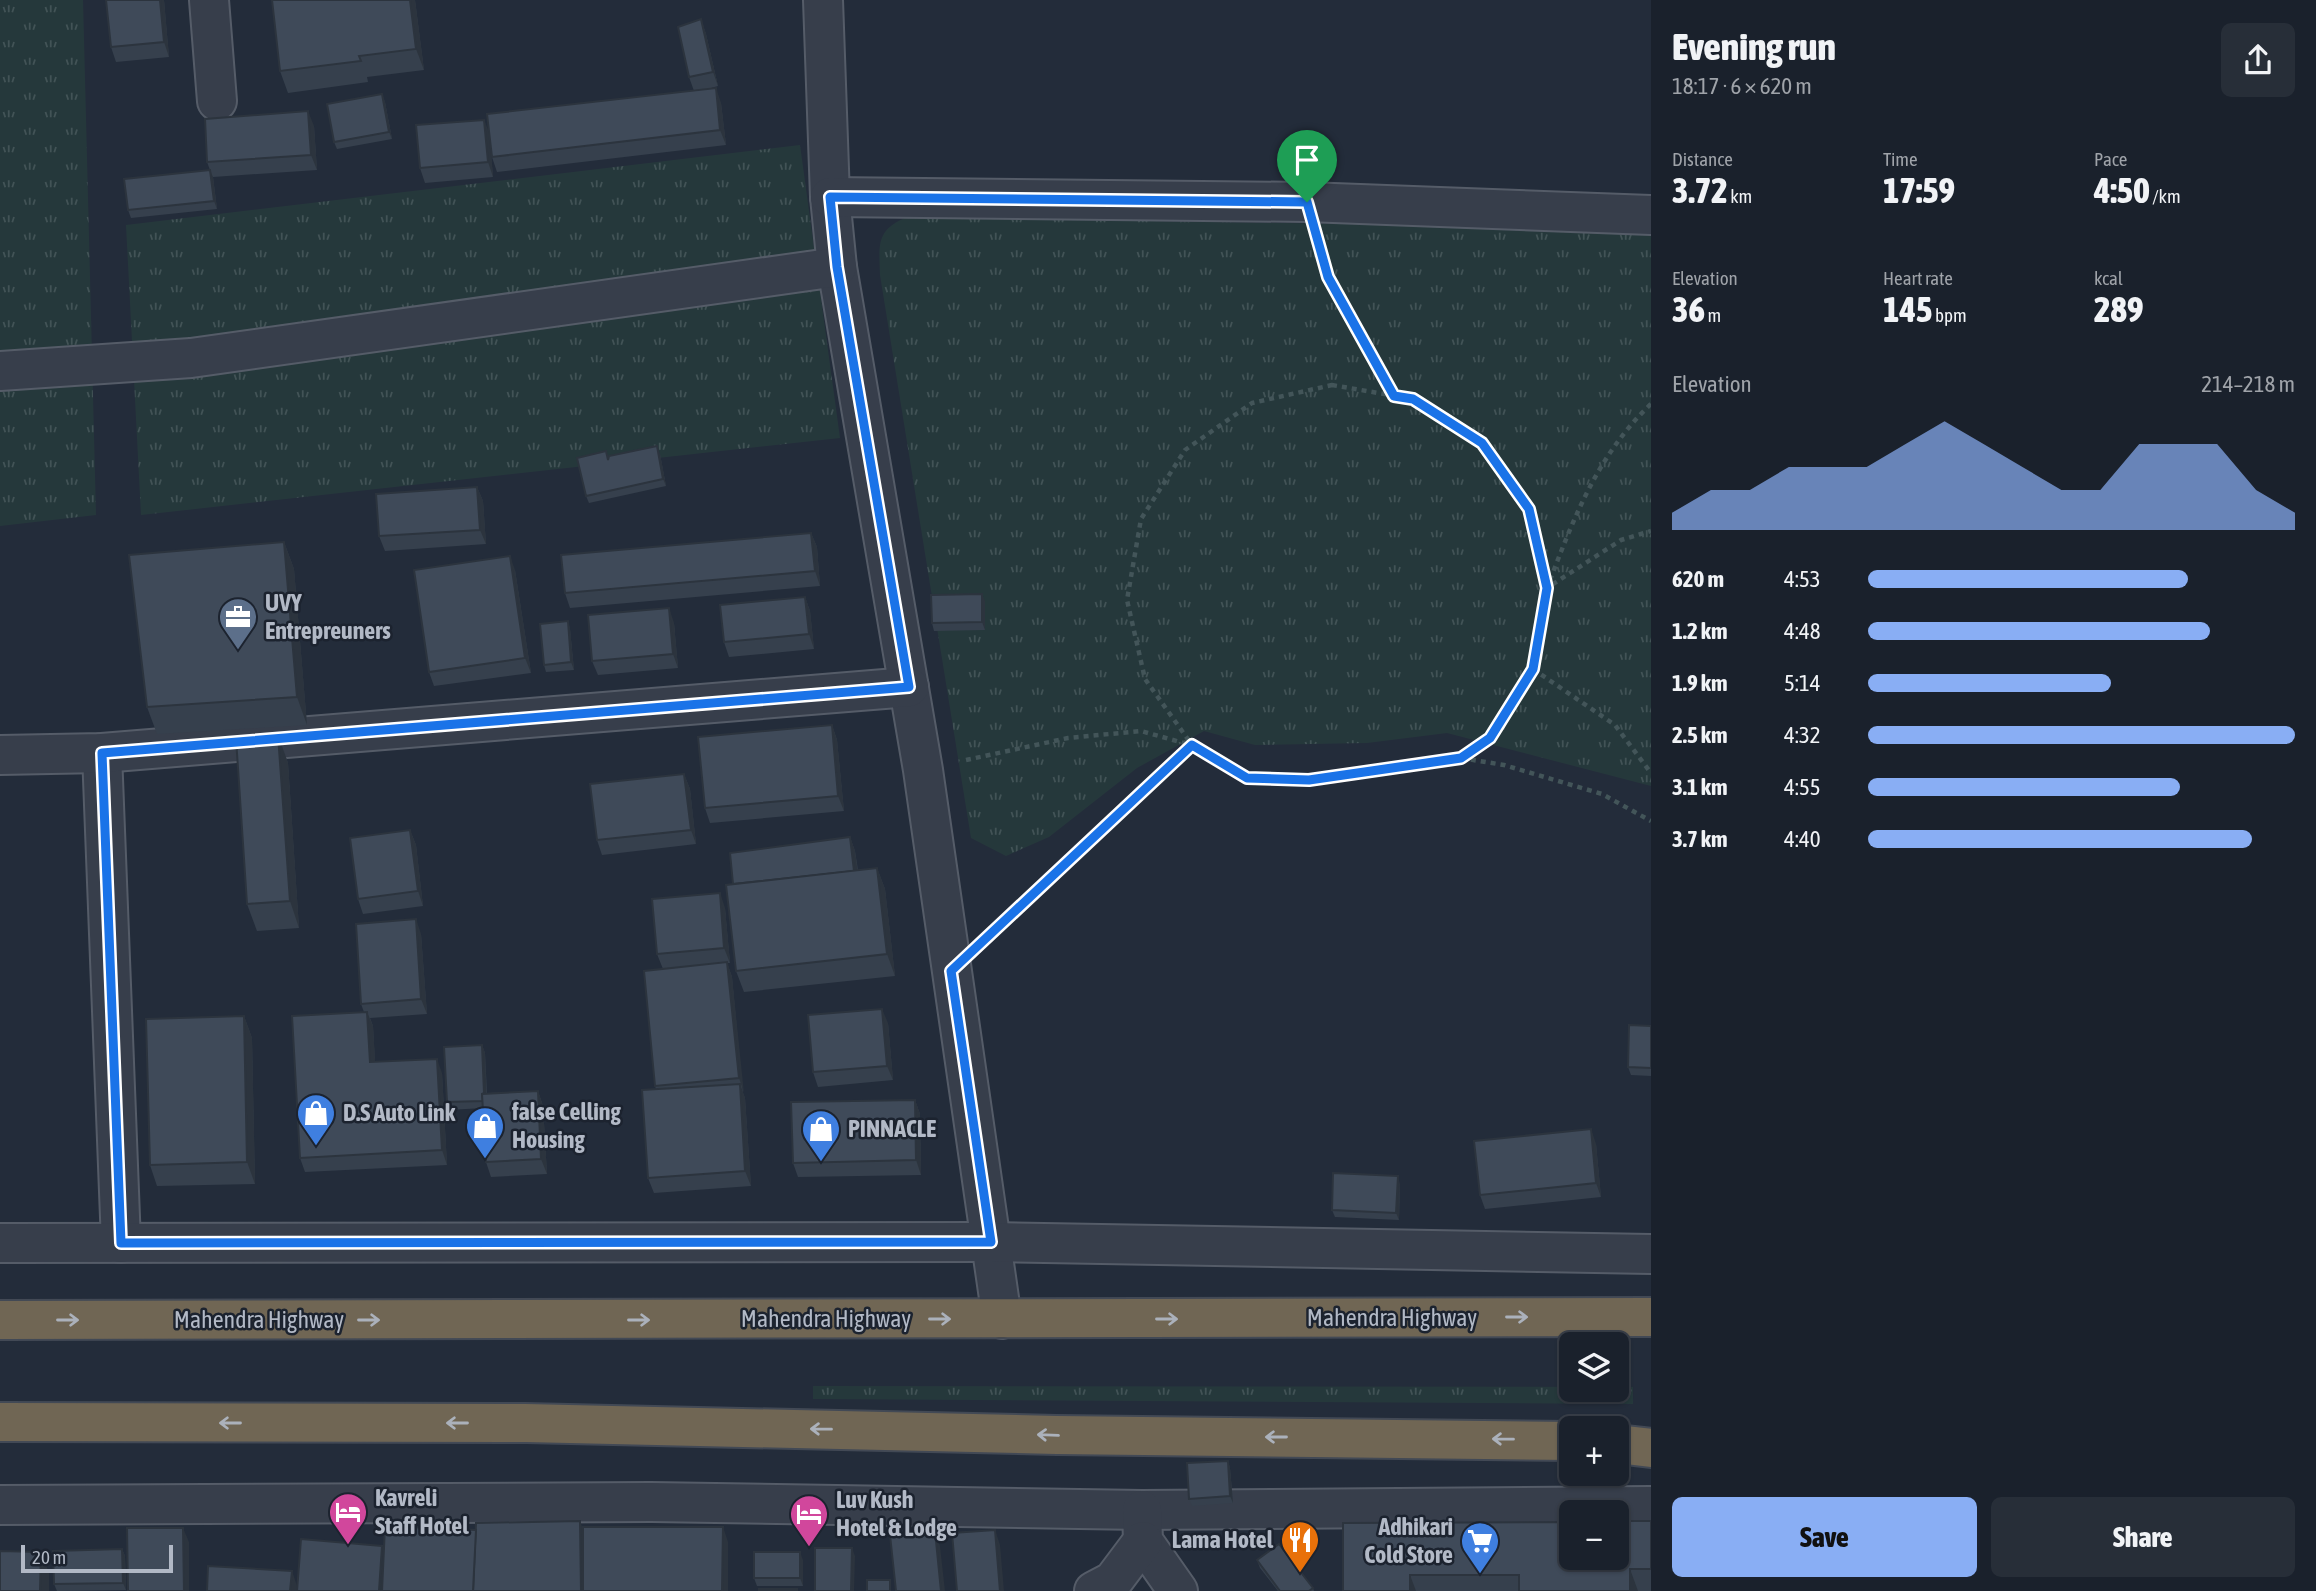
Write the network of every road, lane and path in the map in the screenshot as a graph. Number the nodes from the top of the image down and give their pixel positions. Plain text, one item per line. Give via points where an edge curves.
1 (209, 0) edge
2 (822, 0) edge
3 (217, 101) dead end
4 (830, 197) junction
5 (1307, 202) junction
6 (1651, 215) edge
7 (837, 267) junction
8 (0, 371) edge
9 (1394, 396) junction
10 (1651, 404) edge
11 (1651, 531) edge
12 (1547, 588) junction
13 (1533, 669) junction
14 (909, 687) junction
15 (1192, 745) junction
16 (102, 753) junction
17 (0, 755) edge
18 (1461, 758) junction
19 (923, 770) junction
20 (1651, 773) edge
21 (1651, 821) edge
22 (951, 971) junction
23 (991, 1242) junction
24 (0, 1243) edge
25 (121, 1243) junction
26 (1651, 1254) edge
27 (1651, 1317) edge
28 (1002, 1319) junction
29 (0, 1320) edge
30 (0, 1422) edge
31 (1559, 1441) edge
32 (1629, 1445) edge
33 (1651, 1448) edge
34 (0, 1505) edge
35 (1651, 1506) edge
36 (1142, 1525) junction
37 (1094, 1591) edge
38 (1178, 1591) edge

1 - 3 street
2 - 4 street
4 - 5 street
4 - 7 street
5 - 6 street
5 - 9 path via 1328,277
7 - 8 street via 191,358
7 - 14 street
9 - 12 path via 1413,399 1482,443 1529,509
9 - 15 path via 1332,385 1252,403 1185,450 1141,519 1127,600 1145,679
10 - 12 path via 1627,428 1578,506
11 - 12 path via 1621,540
12 - 13 path
13 - 18 path via 1490,738
13 - 20 path via 1615,725
14 - 16 street
14 - 19 street
15 - 18 path via 1247,778 1309,780
15 - 19 path via 1141,731 1068,738
15 - 22 path
16 - 17 street
16 - 25 street
18 - 21 path via 1504,765 1601,794
19 - 22 street
22 - 23 street
23 - 25 street
23 - 26 street
23 - 28 street
24 - 25 street
28 -> 27 highway, Mahendra Highway
29 -> 28 highway, Mahendra Highway
31 -> 30 highway via 526,1423
32 - 33 highway
34 - 36 street via 651,1502
35 - 36 street
36 - 37 street via 1113,1581
36 - 38 street

